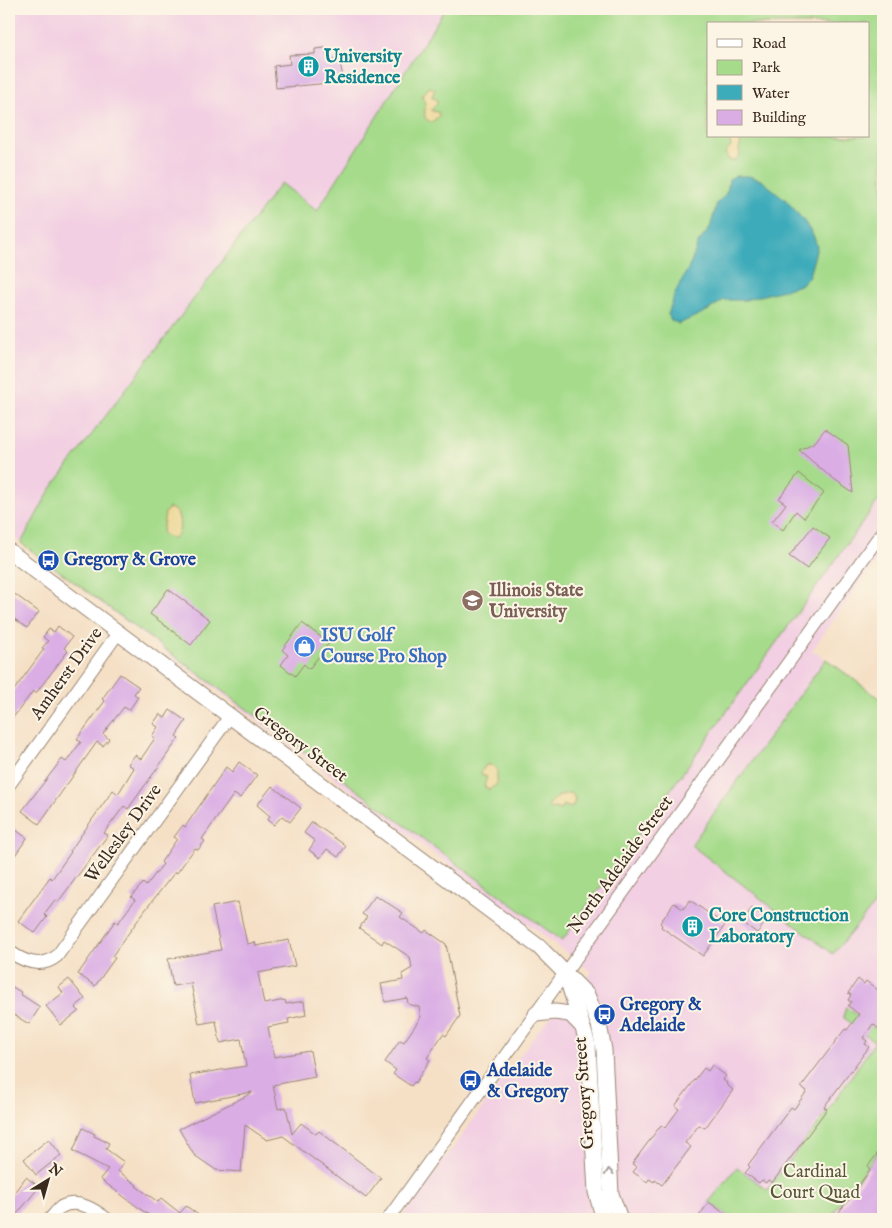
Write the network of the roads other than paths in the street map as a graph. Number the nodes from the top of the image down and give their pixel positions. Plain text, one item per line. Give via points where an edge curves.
1 (883, 531) edge
2 (9, 551) edge
3 (118, 633) junction
4 (230, 716) junction
5 (9, 785) edge
6 (9, 951) edge
7 (565, 973) junction
8 (536, 1014) junction
9 (584, 1027) junction
10 (50, 1219) edge
11 (107, 1219) edge
12 (388, 1219) edge
13 (604, 1219) edge
14 (620, 1219) edge

1 - 7 street, North Adelaide Street
2 - 3 main road, Gregory Street
3 - 4 main road, Gregory Street
3 - 5 street, Amherst Drive
4 - 6 street, Wellesley Drive via 57,956 50,962 39,964 25,961
4 - 7 main road, Gregory Street via 539,947
7 - 8 street, North Adelaide Street
7 - 9 main road, Gregory Street
14 -> 7 main road, Gregory Street via 611,1194 604,1050 599,1025 587,995
8 - 9 main road via 570,1014
8 - 12 street, North Adelaide Street
9 - 13 main road, Gregory Street via 589,1054 596,1192
10 - 11 street via 62,1207 78,1204

